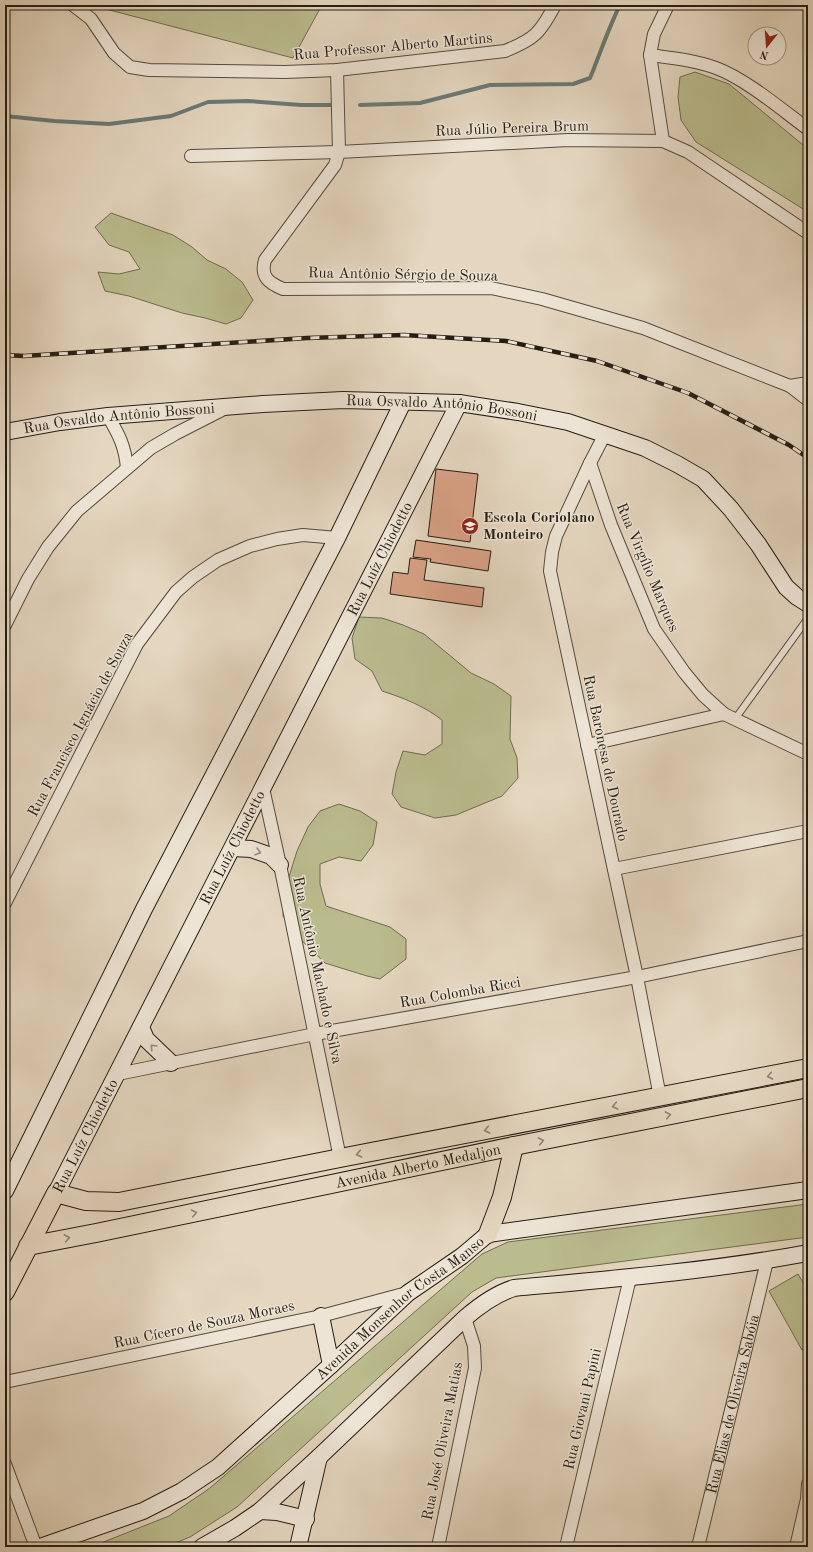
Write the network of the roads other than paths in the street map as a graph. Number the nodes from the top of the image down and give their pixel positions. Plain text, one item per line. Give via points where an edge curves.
1 (73, 5) edge
2 (555, 5) edge
3 (668, 5) edge
4 (650, 56) junction
5 (337, 70) junction
6 (808, 129) edge
7 (663, 140) junction
8 (339, 152) junction
9 (191, 156) dead end
10 (808, 233) edge
11 (808, 383) edge
12 (790, 386) junction
13 (808, 400) edge
14 (403, 402) junction
15 (459, 403) junction
16 (228, 407) junction
17 (108, 416) junction
18 (5, 432) edge
19 (606, 434) junction
20 (590, 463) junction
21 (127, 468) junction
22 (337, 538) junction
23 (808, 604) edge
24 (808, 618) edge
25 (5, 625) edge
26 (729, 717) junction
27 (587, 745) junction
28 (808, 754) edge
29 (263, 788) junction
30 (808, 831) edge
31 (233, 848) junction
32 (280, 865) junction
33 (614, 869) junction
34 (5, 903) edge
35 (808, 942) edge
36 (637, 977) junction
37 (141, 1027) junction
38 (315, 1034) junction
39 (171, 1063) junction
40 (808, 1068) edge
41 (118, 1074) junction
42 (808, 1088) edge
43 (660, 1098) junction
44 (514, 1146) junction
45 (340, 1158) junction
46 (808, 1190) edge
47 (5, 1191) edge
48 (56, 1194) junction
49 (488, 1234) junction
50 (28, 1246) junction
51 (808, 1253) edge
52 (767, 1260) junction
53 (630, 1278) junction
54 (5, 1292) edge
55 (408, 1293) junction
56 (321, 1316) junction
57 (465, 1318) junction
58 (331, 1365) junction
59 (5, 1382) edge
60 (319, 1457) junction
61 (6, 1470) edge
62 (808, 1484) edge
63 (808, 1499) edge
64 (260, 1511) junction
65 (306, 1518) junction
66 (36, 1547) edge
67 (40, 1547) edge
68 (202, 1547) edge
69 (298, 1547) edge
70 (438, 1547) edge
71 (566, 1547) edge
72 (698, 1547) edge
73 (796, 1547) edge

1 - 5 street, Rua Professor Alberto Martins via 91,19 114,52 130,67 178,71
2 - 5 street, Rua Professor Alberto Martins via 535,37 525,44 505,51
3 - 4 street via 654,34
4 - 6 street via 679,59 716,68 739,79
4 - 7 street
5 - 8 street, Rua Antônio Sérgio de Souza
7 - 8 street, Rua Júlio Pereira Brum via 568,140
7 - 10 street, Rua Júlio Pereira Brum via 688,152
8 - 9 street, Rua Júlio Pereira Brum
8 - 12 street, Rua Antônio Sérgio de Souza via 335,166 265,260 264,273 272,285 283,289 491,288 542,299 643,328
11 - 12 street
12 - 13 street
14 - 15 street, Rua Osvaldo Antônio Bossoni
14 - 16 street, Rua Osvaldo Antônio Bossoni via 343,400
14 - 22 street
15 - 19 street, Rua Osvaldo Antônio Bossoni via 560,420
15 - 29 street, Rua Luíz Chiodetto
16 - 17 street, Rua Osvaldo Antônio Bossoni
16 - 21 street via 151,448
17 - 18 street, Rua Osvaldo Antônio Bossoni
17 - 21 street via 126,452
19 - 20 street, Rua Baronesa de Dourado
19 - 23 street, Rua Osvaldo Antônio Bossoni via 645,448 703,480 758,544 786,587
20 - 26 street, Rua Virgílio Marques via 611,525 654,629 703,695
20 - 27 street, Rua Baronesa de Dourado via 556,536 550,571
21 - 25 street via 77,511 48,548 28,579
22 - 34 street, Rua Francisco Ignácio de Souza via 303,535 250,546 218,560 176,592 137,644
22 - 47 street via 144,909
24 - 26 lane
26 - 27 street
26 - 28 street, Rua Virgílio Marques
27 - 33 street, Rua Baronesa de Dourado
29 - 31 street, Rua Luíz Chiodetto
29 - 32 street, Rua Antônio Machado e Silva
30 - 33 street
31 -> 32 street via 271,856
31 - 37 street, Rua Luíz Chiodetto
32 - 38 street, Rua Antônio Machado e Silva
33 - 36 street, Rua Baronesa de Dourado
35 - 36 street, Rua Colomba Ricci
36 - 38 street, Rua Colomba Ricci
36 - 43 street, Rua Baronesa de Dourado
39 -> 37 street via 146,1039
37 - 41 street, Rua Luíz Chiodetto
38 - 39 street, Rua Colomba Ricci
38 - 45 street, Rua Antônio Machado e Silva
39 - 41 street, Rua Colomba Ricci
40 -> 43 main road, Avenida Alberto Medaljon
41 - 48 street, Rua Luíz Chiodetto
44 -> 42 main road, Avenida Alberto Medaljon
43 -> 45 main road, Avenida Alberto Medaljon
44 - 49 main road via 502,1197
50 -> 44 main road, Avenida Alberto Medaljon
45 - 48 main road, Avenida Alberto Medaljon via 119,1202 86,1201
46 - 49 street, Avenida Monsenhor Costa Manso
48 - 50 main road, Rua Luíz Chiodetto
49 - 55 street, Avenida Monsenhor Costa Manso via 462,1256
50 - 54 main road, Rua Luíz Chiodetto
51 - 52 street
52 - 53 street
52 - 72 street, Rua Elias de Oliveira Sabóia
53 - 57 street via 514,1288 491,1298
53 - 71 street, Rua Giovani Papini
55 - 56 street, Rua Cícero de Souza Moraes
55 - 58 street, Avenida Monsenhor Costa Manso
56 - 58 street
56 - 59 street, Rua Cícero de Souza Moraes
57 - 60 street
57 - 70 street, Rua José Oliveira Matias via 474,1346 475,1368
58 - 67 street, Avenida Monsenhor Costa Manso via 218,1466 182,1491 143,1511
60 - 64 street
60 - 65 street
61 - 66 street
62 - 63 street
63 - 73 street
64 - 65 street
64 - 68 street
65 - 69 street

